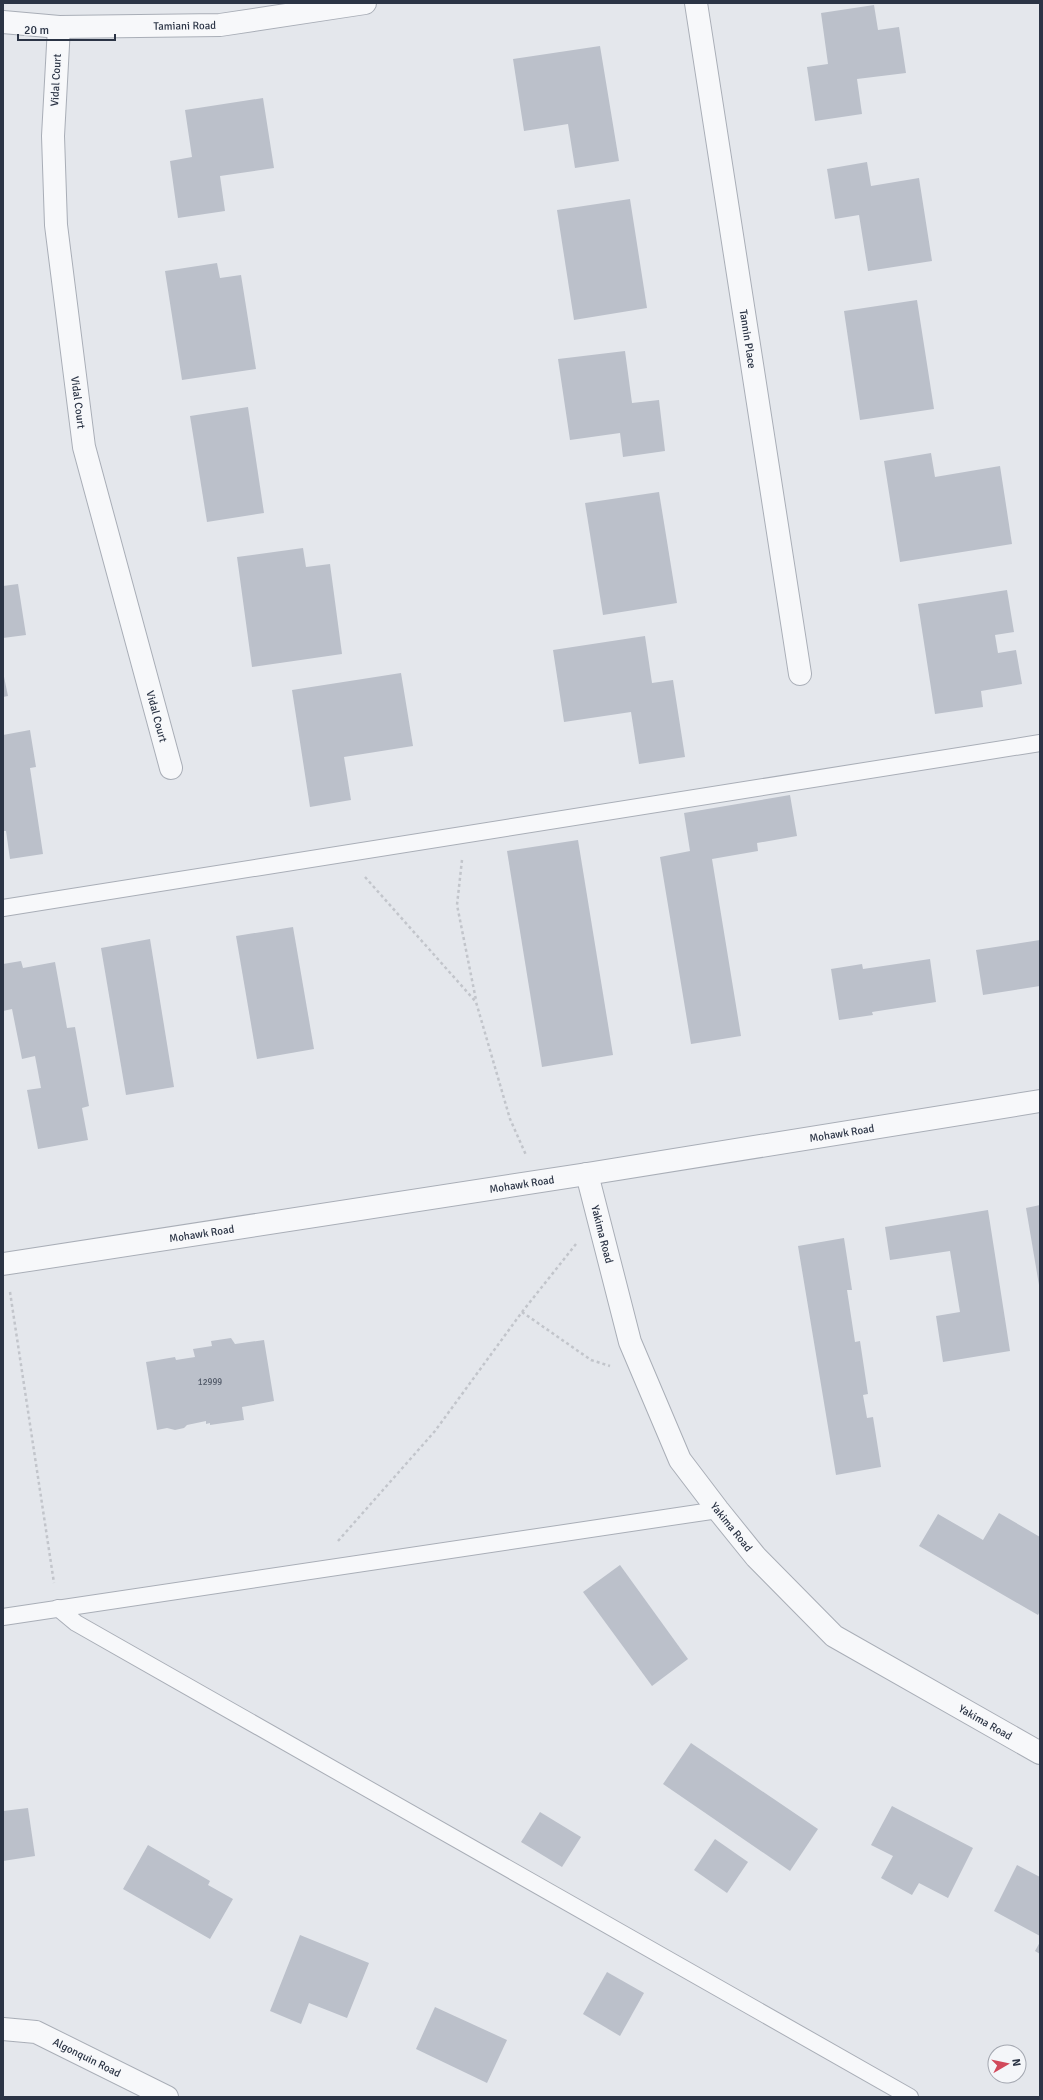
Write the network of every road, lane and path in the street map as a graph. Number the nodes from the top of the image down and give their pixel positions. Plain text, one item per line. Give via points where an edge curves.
1 (365, 3) edge
2 (696, 3) edge
3 (3, 22) edge
4 (59, 27) junction
5 (800, 674) dead end
6 (1040, 743) edge
7 (171, 768) dead end
8 (486, 829) junction
9 (344, 853) junction
10 (3, 908) edge
11 (476, 1002) junction
12 (1040, 1101) edge
13 (587, 1174) junction
14 (537, 1181) junction
15 (597, 1217) junction
16 (4, 1264) edge
17 (522, 1312) junction
18 (645, 1378) junction
19 (718, 1510) junction
20 (313, 1570) junction
21 (58, 1608) junction
22 (3, 1617) edge
23 (1040, 1753) edge
24 (3, 2028) edge
25 (167, 2097) edge
26 (910, 2097) edge

1 - 4 street, Tamiani Road via 220,25
2 - 5 street, Tannin Place
3 - 4 street, Tamiani Road
4 - 7 street, Vidal Court via 53,136 56,225 84,447
6 - 8 lane
8 - 9 lane
8 - 11 path via 461,861 457,905
9 - 10 lane
9 - 11 path
11 - 14 path via 510,1119
12 - 13 street, Mohawk Road
13 - 14 street, Mohawk Road
13 - 15 street, Yakima Road
14 - 16 street, Mohawk Road
15 - 17 path
15 - 18 street, Yakima Road via 630,1342
16 - 21 path
17 - 18 path via 591,1360
17 - 20 path via 435,1431
18 - 19 street, Yakima Road via 680,1460
19 - 20 lane
19 - 23 street, Yakima Road via 756,1557 834,1636
20 - 21 lane
21 - 22 lane
21 - 26 lane via 76,1623
24 - 25 street, Algonquin Road via 36,2032

